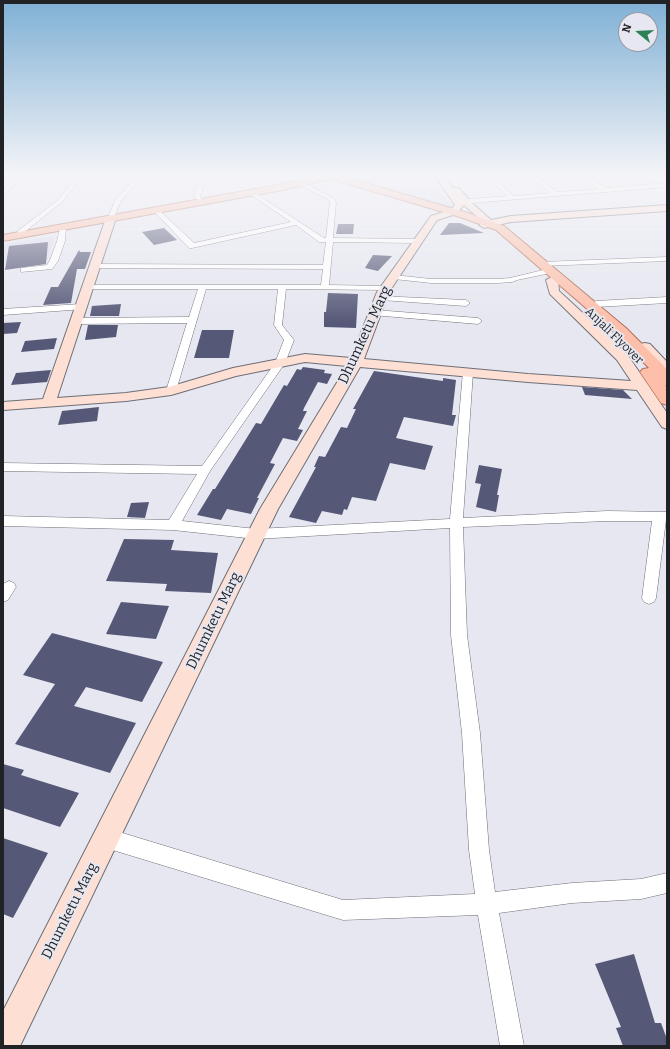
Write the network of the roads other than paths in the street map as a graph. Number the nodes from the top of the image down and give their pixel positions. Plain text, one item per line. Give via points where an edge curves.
1 (28, 225) edge
2 (72, 225) edge
3 (79, 225) edge
4 (108, 225) edge
5 (171, 225) edge
6 (290, 225) edge
7 (300, 225) edge
8 (330, 225) edge
9 (430, 225) edge
10 (488, 225) edge
11 (63, 228) junction
12 (20, 233) junction
13 (3, 237) edge
14 (329, 240) junction
15 (419, 241) junction
16 (196, 251) junction
17 (667, 259) edge
18 (95, 266) junction
19 (206, 266) junction
20 (327, 267) junction
21 (24, 270) dead end
22 (546, 272) junction
23 (394, 277) junction
24 (88, 286) junction
25 (203, 286) junction
26 (282, 287) junction
27 (325, 287) junction
28 (569, 289) junction
29 (383, 293) junction
30 (667, 300) edge
31 (466, 303) dead end
32 (596, 304) junction
33 (81, 307) junction
34 (3, 312) edge
35 (375, 313) junction
36 (192, 320) junction
37 (76, 321) junction
38 (478, 321) dead end
39 (650, 352) junction
40 (667, 353) edge
41 (280, 362) junction
42 (356, 362) junction
43 (667, 370) edge
44 (468, 372) junction
45 (667, 381) edge
46 (642, 386) junction
47 (171, 391) junction
48 (667, 400) edge
49 (49, 402) junction
50 (3, 406) edge
51 (667, 424) edge
52 (3, 467) edge
53 (205, 470) junction
54 (663, 517) edge
55 (3, 521) edge
56 (456, 523) junction
57 (173, 525) junction
58 (256, 534) junction
59 (649, 598) dead end
60 (106, 838) junction
61 (667, 883) edge
62 (486, 904) junction
63 (3, 1045) edge
64 (512, 1046) edge

1 - 12 street
2 - 12 main road
3 - 11 main road
4 - 18 street
5 - 16 street
6 - 16 street
7 - 14 street via 322,240
8 - 14 street
9 - 15 street, Dhumketu Marg
10 - 22 main road via 509,234
11 - 13 main road
11 - 21 street via 54,261 49,267
12 - 13 main road
14 - 15 street
14 - 20 street
15 - 23 street, Dhumketu Marg
16 - 19 street
17 - 22 street
18 - 19 street
18 - 24 street
19 - 20 street
20 - 27 street
22 - 23 street via 498,281 431,281
22 - 28 main road, Anjali Flyover
22 - 28 main road
22 - 46 street via 554,292 622,358
23 - 29 street, Dhumketu Marg
24 - 25 street
24 - 33 street
25 - 26 street
25 - 36 street
26 - 27 street
26 - 41 street via 278,325 290,340
27 - 29 street
28 - 32 street via 584,293
28 - 45 main road, Anjali Flyover via 621,331
28 - 48 main road, Anjali Flyover via 646,367
29 - 31 street
29 - 35 street, Dhumketu Marg
30 - 32 street
32 - 39 street
33 - 34 street
33 - 37 street
35 - 38 street
35 - 42 street, Dhumketu Marg
36 - 37 street
36 - 47 street
37 - 49 street
39 - 40 street
39 - 43 street
41 - 42 street via 305,358
41 - 47 street via 234,372
41 - 53 street
42 - 44 street
42 - 58 street, Dhumketu Marg
44 - 46 street
44 - 56 street
46 - 51 street
47 - 49 street
49 - 50 street
52 - 53 street
53 - 57 street
54 - 56 street via 607,516
54 - 59 street
55 - 57 street
56 - 58 street
56 - 62 street via 459,635 471,733 479,850
57 - 58 street
58 - 60 street, Dhumketu Marg
60 - 62 street via 343,910
60 - 63 street, Dhumketu Marg
61 - 62 street via 641,889 572,893
62 - 64 street

